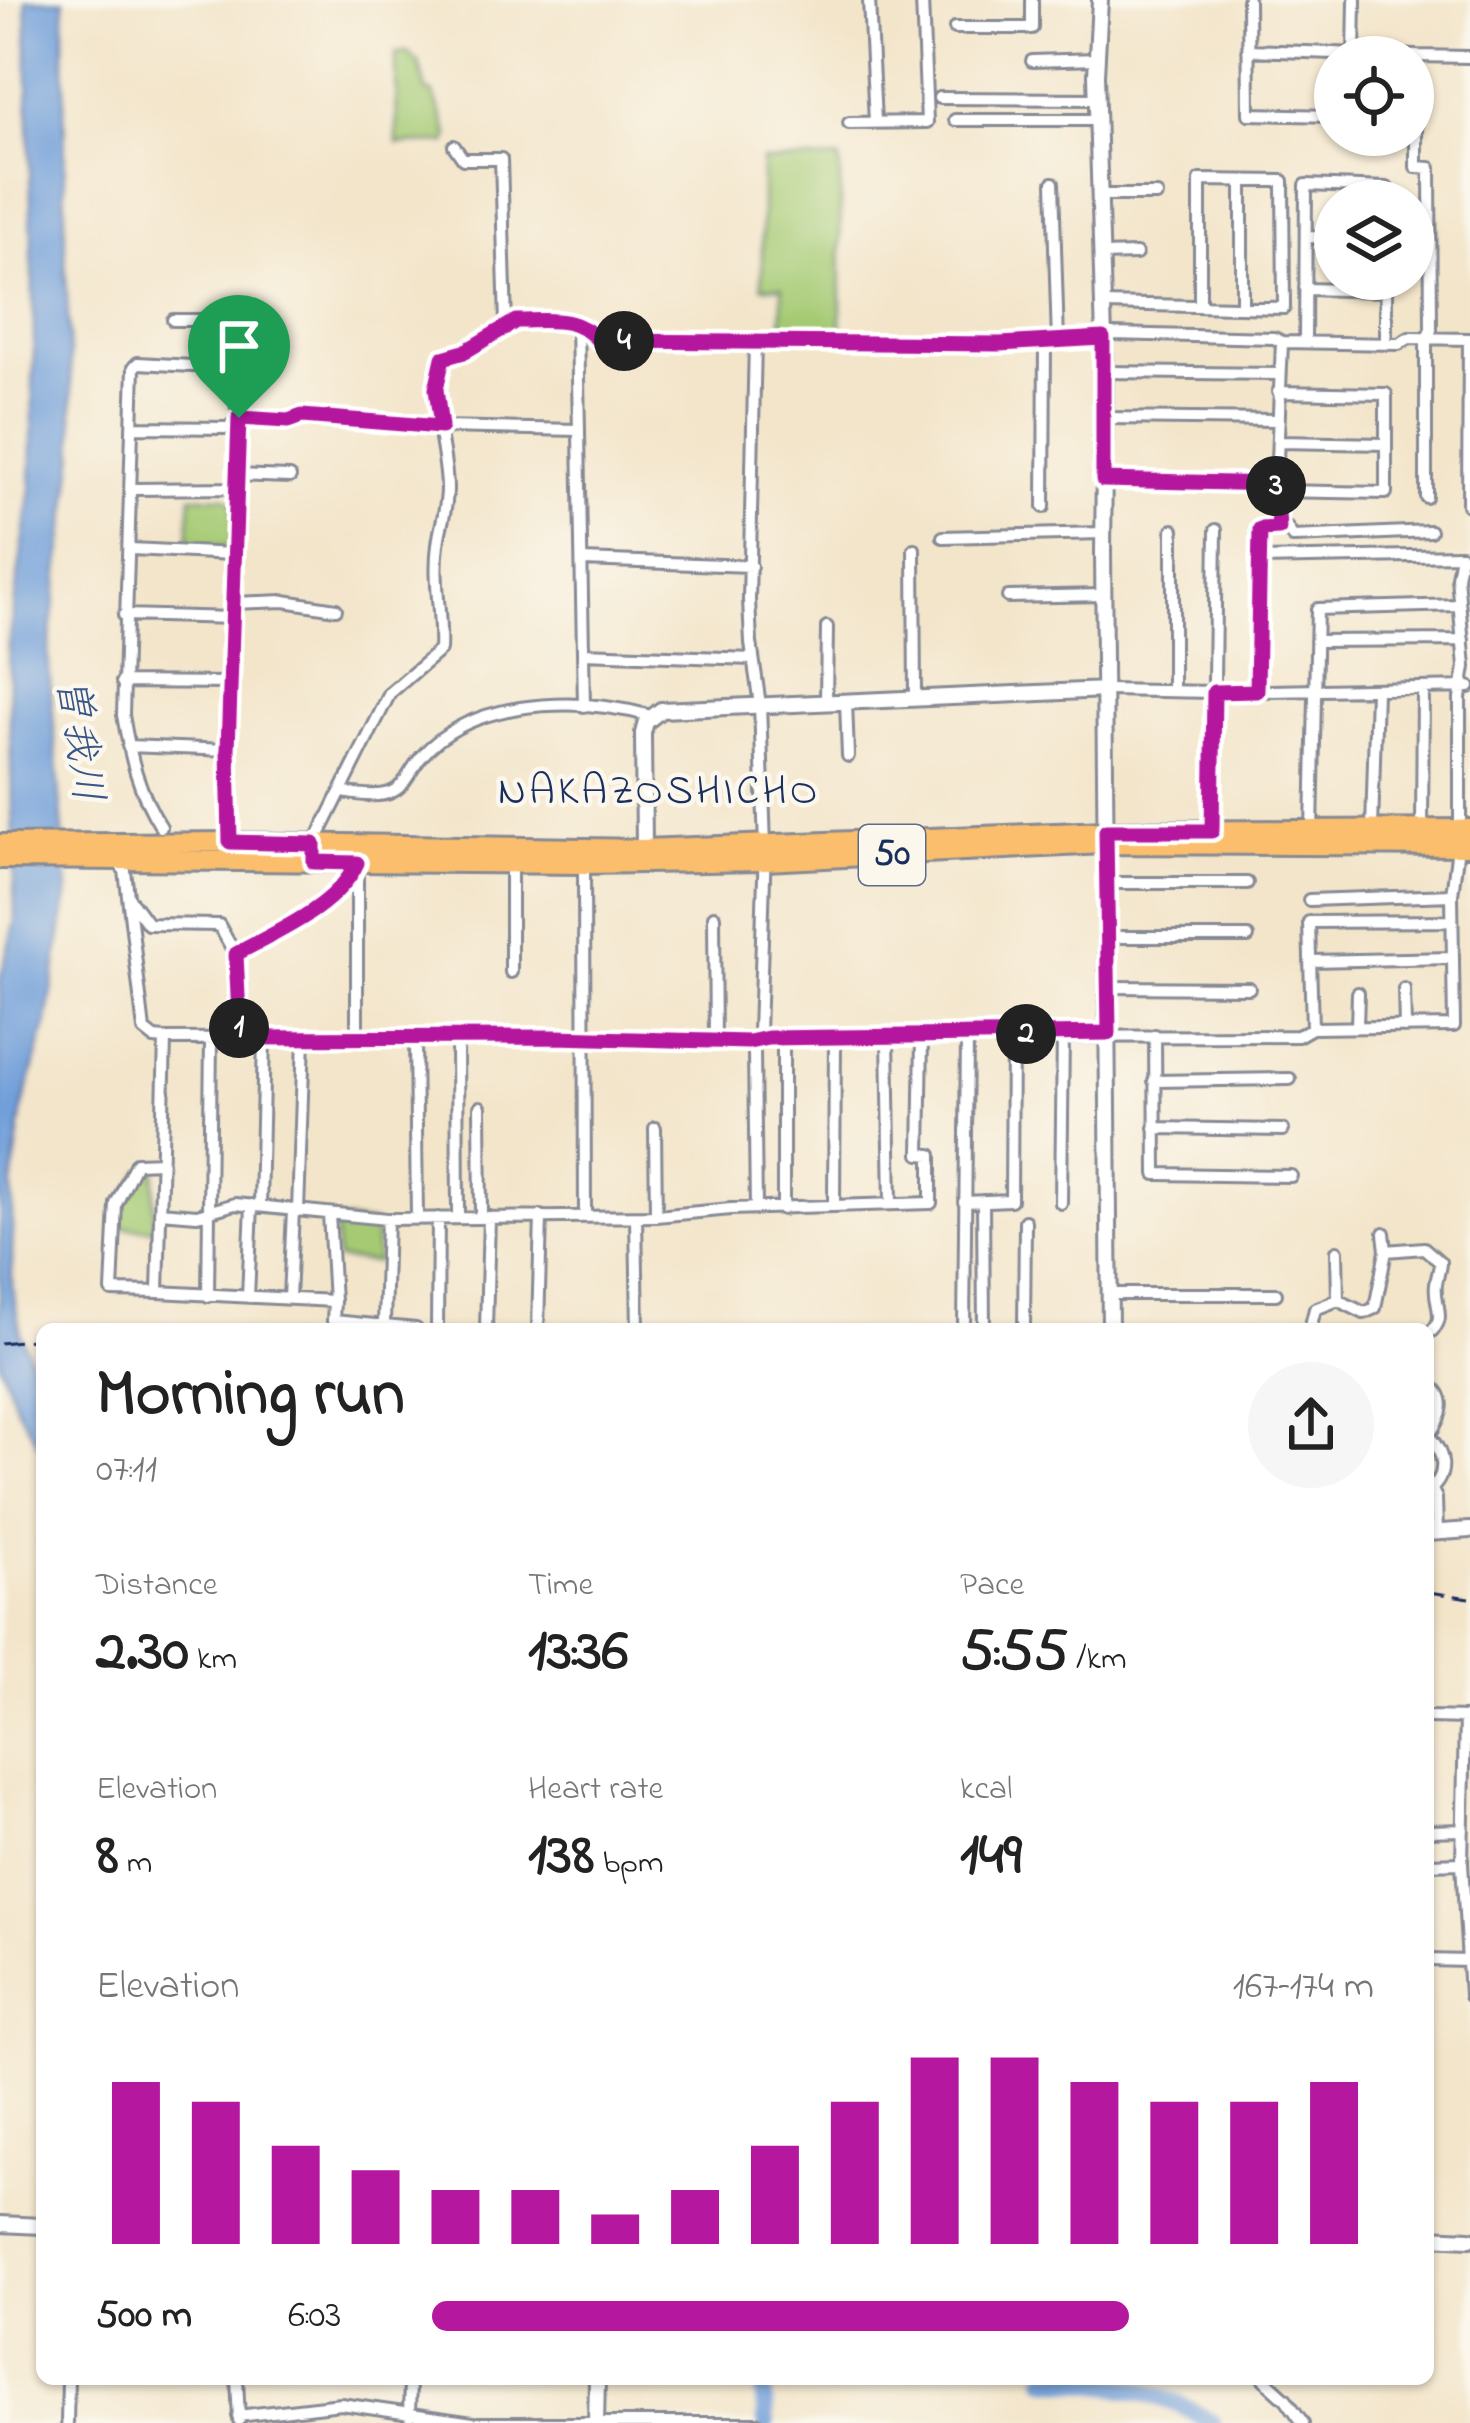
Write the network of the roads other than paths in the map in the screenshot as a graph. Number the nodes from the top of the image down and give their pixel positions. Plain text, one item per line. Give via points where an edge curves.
1 (868, 0) edge
2 (922, 0) edge
3 (1033, 0) edge
4 (1100, 0) edge
5 (1248, 0) edge
6 (1355, 0) edge
7 (955, 28) dead end
8 (1354, 36) edge
9 (1248, 50) junction
10 (1314, 53) edge
11 (1434, 56) edge
12 (1470, 57) edge
13 (1096, 59) junction
14 (1032, 61) dead end
15 (939, 98) dead end
16 (1097, 99) junction
17 (1314, 116) edge
18 (956, 120) dead end
19 (1098, 120) junction
20 (875, 122) junction
21 (849, 124) dead end
22 (454, 146) dead end
23 (1416, 156) edge
24 (1242, 181) junction
25 (1053, 183) dead end
26 (1314, 185) edge
27 (1100, 195) junction
28 (1157, 195) dead end
29 (1306, 237) junction
30 (1314, 237) edge
31 (1136, 254) dead end
32 (1101, 256) junction
33 (1314, 289) edge
34 (1305, 290) junction
35 (1386, 300) edge
36 (1102, 304) junction
37 (1200, 306) junction
38 (1242, 308) junction
39 (173, 320) dead end
40 (577, 323) junction
41 (506, 324) junction
42 (1103, 338) junction
43 (1426, 340) junction
44 (1470, 340) edge
45 (755, 342) junction
46 (1282, 342) junction
47 (1305, 342) junction
48 (1052, 343) junction
49 (1385, 344) junction
50 (230, 368) junction
51 (1105, 372) junction
52 (1279, 374) junction
53 (1278, 392) junction
54 (239, 418) junction
55 (1105, 418) junction
56 (1278, 420) junction
57 (134, 427) junction
58 (441, 427) junction
59 (579, 430) junction
60 (1278, 442) junction
61 (1385, 444) junction
62 (290, 478) dead end
63 (1103, 480) junction
64 (236, 481) junction
65 (1276, 488) junction
66 (132, 489) junction
67 (1426, 497) dead end
68 (1468, 505) edge
69 (1044, 507) dead end
70 (1279, 528) junction
71 (1173, 530) dead end
72 (1216, 530) dead end
73 (1430, 531) dead end
74 (1103, 533) junction
75 (943, 537) dead end
76 (131, 550) junction
77 (914, 550) dead end
78 (233, 554) junction
79 (1260, 559) junction
80 (582, 560) junction
81 (751, 566) junction
82 (1103, 595) junction
83 (1008, 597) dead end
84 (234, 603) junction
85 (1459, 605) junction
86 (336, 609) dead end
87 (124, 615) junction
88 (233, 618) junction
89 (827, 627) dead end
90 (1463, 640) junction
91 (1316, 641) junction
92 (584, 653) junction
93 (753, 659) junction
94 (1467, 667) edge
95 (122, 682) junction
96 (230, 683) junction
97 (1466, 687) edge
98 (1423, 688) junction
99 (1106, 690) junction
100 (1376, 690) junction
101 (1173, 691) junction
102 (1257, 691) junction
103 (1214, 692) junction
104 (1314, 692) junction
105 (915, 699) junction
106 (846, 702) junction
107 (826, 703) junction
108 (760, 705) junction
109 (584, 706) junction
110 (651, 716) junction
111 (128, 746) junction
112 (228, 750) junction
113 (848, 756) dead end
114 (343, 792) junction
115 (161, 827) dead end
116 (1422, 829) junction
117 (1372, 830) junction
118 (1212, 831) junction
119 (1312, 831) junction
120 (1106, 837) junction
121 (1464, 837) edge
122 (0, 844) edge
123 (644, 849) junction
124 (230, 852) junction
125 (765, 853) junction
126 (111, 854) junction
127 (314, 854) junction
128 (357, 854) junction
129 (0, 859) edge
130 (584, 864) junction
131 (511, 865) junction
132 (1106, 883) junction
133 (1246, 883) dead end
134 (126, 894) junction
135 (1452, 895) junction
136 (1309, 900) dead end
137 (714, 916) dead end
138 (1452, 921) junction
139 (1108, 937) junction
140 (1248, 937) dead end
141 (236, 954) junction
142 (1453, 958) junction
143 (1310, 961) junction
144 (512, 972) dead end
145 (1108, 987) junction
146 (1250, 988) dead end
147 (1404, 989) dead end
148 (1358, 993) dead end
149 (1357, 1027) junction
150 (1405, 1027) junction
151 (1312, 1028) junction
152 (1109, 1033) junction
153 (1012, 1034) junction
154 (1064, 1034) junction
155 (1155, 1035) junction
156 (357, 1037) junction
157 (240, 1038) junction
158 (264, 1038) junction
159 (304, 1038) junction
160 (415, 1038) junction
161 (457, 1038) junction
162 (586, 1038) junction
163 (783, 1038) junction
164 (835, 1038) junction
165 (888, 1038) junction
166 (967, 1038) junction
167 (165, 1039) junction
168 (211, 1039) junction
169 (922, 1039) junction
170 (756, 1040) junction
171 (715, 1042) junction
172 (1290, 1079) dead end
173 (1154, 1082) junction
174 (480, 1107) dead end
175 (655, 1128) dead end
176 (1155, 1129) junction
177 (1283, 1130) dead end
178 (162, 1162) junction
179 (1291, 1176) dead end
180 (982, 1201) junction
181 (964, 1202) junction
182 (891, 1203) junction
183 (1061, 1203) dead end
184 (255, 1206) junction
185 (834, 1206) junction
186 (756, 1209) junction
187 (783, 1209) junction
188 (209, 1211) junction
189 (296, 1211) junction
190 (160, 1212) junction
191 (329, 1214) junction
192 (541, 1216) junction
193 (585, 1216) junction
194 (636, 1216) junction
195 (656, 1216) junction
196 (458, 1217) junction
197 (485, 1217) junction
198 (417, 1218) junction
199 (438, 1218) junction
200 (387, 1219) junction
201 (1025, 1221) dead end
202 (1384, 1233) dead end
203 (1336, 1251) dead end
204 (1386, 1251) junction
205 (158, 1292) junction
206 (1110, 1294) junction
207 (1276, 1294) dead end
208 (208, 1296) junction
209 (248, 1297) junction
210 (289, 1298) junction
211 (1338, 1300) junction
212 (334, 1301) junction
213 (359, 1323) edge
214 (384, 1323) edge
215 (437, 1323) edge
216 (485, 1323) edge
217 (538, 1323) edge
218 (638, 1323) edge
219 (964, 1323) edge
220 (984, 1323) edge
221 (1024, 1323) edge
222 (1110, 1323) edge
223 (1312, 1323) edge
224 (1434, 1331) edge
225 (1434, 1388) edge
226 (1434, 1423) edge
227 (1434, 1445) edge
228 (1434, 1486) edge
229 (1470, 1530) edge
230 (1434, 1532) edge
231 (1434, 1717) edge
232 (1467, 1718) edge
233 (1462, 1830) junction
234 (1434, 1831) edge
235 (1466, 1845) edge
236 (1462, 1863) junction
237 (1434, 1864) edge
238 (1467, 1887) edge
239 (1469, 1945) edge
240 (1434, 1960) edge
241 (1468, 1961) edge
242 (1470, 1996) edge
243 (0, 2224) edge
244 (36, 2226) edge
245 (1434, 2237) edge
246 (1470, 2239) edge
247 (68, 2385) edge
248 (237, 2385) edge
249 (410, 2385) edge
250 (597, 2385) edge
251 (1271, 2385) edge
252 (409, 2416) junction
253 (239, 2420) edge
254 (596, 2422) edge
255 (67, 2423) edge
256 (476, 2423) edge
257 (758, 2423) edge
258 (1304, 2423) edge

1 - 20 street
2 - 20 street via 927,122
3 - 7 street via 1032,28
4 - 13 street
5 - 9 street
6 - 8 street
9 - 10 street
9 - 17 street via 1249,115
11 - 12 street
13 - 14 street
13 - 16 street
15 - 16 street
16 - 19 street
18 - 19 street
19 - 27 street
20 - 21 street
22 - 41 street via 463,159 501,159
23 - 43 street via 1416,167 1430,167
24 - 37 street via 1200,180
24 - 38 street
24 - 38 street via 1283,181 1284,308
25 - 48 street
26 - 29 street via 1306,185
27 - 28 street
27 - 32 street
29 - 30 street
29 - 34 street
31 - 32 street
32 - 36 street
33 - 34 street
34 - 47 street
35 - 49 street
36 - 37 street
36 - 42 street
37 - 38 street
39 - 50 street via 217,320 230,329
40 - 41 street
40 - 45 street via 599,341
40 - 59 street
41 - 58 street via 443,358 436,389
42 - 46 street
42 - 48 street
42 - 51 street
43 - 44 street
43 - 49 street
43 - 67 street
44 - 68 street
45 - 48 street
45 - 81 street
46 - 47 street
46 - 52 street
47 - 49 street
48 - 69 street
50 - 54 street
50 - 57 street via 138,363
51 - 52 street
51 - 55 street
52 - 53 street
53 - 56 street
53 - 61 street via 1386,394
54 - 57 street via 228,428
54 - 58 street
54 - 64 street
55 - 56 street
55 - 63 street
56 - 60 street
57 - 66 street
58 - 59 street
58 - 114 street via 447,494 438,544 440,650 390,693
59 - 80 street
60 - 61 street
60 - 65 street
61 - 65 street via 1386,493
62 - 64 street
63 - 65 street
63 - 74 street
64 - 66 street
64 - 78 street
65 - 70 street
66 - 76 street
70 - 73 street via 1293,537
70 - 79 street via 1260,529
71 - 101 street
72 - 103 street
74 - 75 street
74 - 82 street
76 - 78 street
76 - 87 street
77 - 105 street
78 - 84 street
79 - 85 street via 1461,555
79 - 102 street
80 - 81 street
80 - 92 street
81 - 93 street
82 - 83 street
82 - 99 street
84 - 86 street
84 - 88 street
85 - 90 street
85 - 91 street via 1317,609
87 - 88 street
87 - 95 street
88 - 96 street
89 - 107 street
90 - 91 street
90 - 94 street
91 - 104 street
92 - 93 street
92 - 109 street
93 - 108 street
94 - 97 street
95 - 96 street
95 - 111 street
96 - 112 street
97 - 98 street
97 - 121 street
98 - 100 street
98 - 116 street
99 - 101 street
99 - 105 street
99 - 120 street
100 - 104 street
100 - 117 street
101 - 103 street
102 - 103 street
102 - 104 street
103 - 118 street
104 - 119 street
105 - 106 street
106 - 107 street
106 - 113 street
107 - 108 street
108 - 110 street
108 - 125 street
109 - 110 street
109 - 114 street via 487,716 440,740 398,789 379,799
110 - 123 street via 643,733
111 - 112 street
111 - 115 street
112 - 124 street
114 - 127 street
116 - 117 main road, 50
116 - 121 main road, 50
117 - 119 main road, 50
118 - 119 main road, 50
118 - 120 main road, 50
120 - 121 main road, 50
120 - 125 main road, 50
120 - 132 street
121 - 135 street
122 - 126 main road, 50
123 - 125 main road, 50
123 - 128 main road, 50
124 - 126 main road, 50
124 - 127 main road, 50
125 - 130 main road, 50
125 - 170 street
126 - 129 main road, 50
126 - 134 street via 125,871
127 - 128 main road, 50
128 - 131 main road, 50
128 - 141 street via 350,877 305,915
128 - 156 street
130 - 131 main road, 50
130 - 162 street
131 - 144 street
132 - 133 street
132 - 139 street
134 - 141 street via 148,924 219,925
134 - 167 street via 145,1030
135 - 136 street
135 - 138 street
137 - 171 street
138 - 142 street
138 - 143 street via 1309,922
139 - 140 street
139 - 145 street
141 - 157 street
142 - 143 street
142 - 150 street via 1454,1026
143 - 151 street
145 - 146 street
145 - 152 street
147 - 150 street
148 - 149 street
149 - 150 street
149 - 151 street
151 - 155 street via 1298,1036
152 - 154 street
152 - 155 street
152 - 206 street
153 - 154 street
153 - 166 street
153 - 180 street via 1011,1201
154 - 183 street
155 - 173 street
156 - 159 street
156 - 160 street
157 - 158 street
157 - 168 street
158 - 159 street
158 - 184 street
159 - 189 street
160 - 161 street
160 - 198 street
161 - 162 street
161 - 196 street
162 - 171 street
162 - 193 street
163 - 164 street
163 - 170 street
163 - 187 street
164 - 165 street
164 - 185 street
165 - 169 street
165 - 182 street
166 - 169 street
166 - 181 street
167 - 168 street
167 - 178 street
168 - 188 street
169 - 182 street via 920,1154 932,1155 931,1203
170 - 171 street
170 - 186 street
172 - 173 street
173 - 176 street
174 - 197 street
175 - 195 street
176 - 177 street
176 - 179 street via 1156,1174
178 - 190 street
178 - 205 street via 136,1163 116,1204 112,1291
180 - 181 street
180 - 220 street
181 - 219 street
182 - 185 street
184 - 188 street
184 - 189 street
184 - 209 street
185 - 187 street
186 - 187 street
186 - 195 street
188 - 190 street
188 - 208 street
189 - 191 street
189 - 210 street
190 - 205 street
191 - 200 street
191 - 212 street
192 - 193 street
192 - 197 street
192 - 217 street
193 - 194 street
194 - 195 street
194 - 218 street
196 - 197 street
196 - 199 street
197 - 216 street
198 - 199 street
198 - 200 street
199 - 215 street
200 - 214 street
201 - 221 street
202 - 204 street
203 - 211 street
204 - 211 street via 1375,1308 1364,1313
204 - 224 street via 1424,1248 1440,1262
205 - 208 street
206 - 207 street
206 - 222 street
208 - 209 street
209 - 210 street
210 - 212 street
211 - 223 street via 1315,1309
212 - 213 street via 334,1322
225 - 226 street via 1443,1406
227 - 228 street via 1443,1461
229 - 230 street
231 - 232 street
232 - 233 street
233 - 234 street
233 - 235 street
235 - 236 street
236 - 237 street
236 - 238 street
238 - 239 street
239 - 241 street
240 - 241 street
241 - 242 street
243 - 244 street
245 - 246 street
247 - 255 street
248 - 253 street
249 - 252 street
250 - 254 street
251 - 258 street
252 - 253 street via 341,2404
252 - 256 street
254 - 256 street
254 - 257 street

